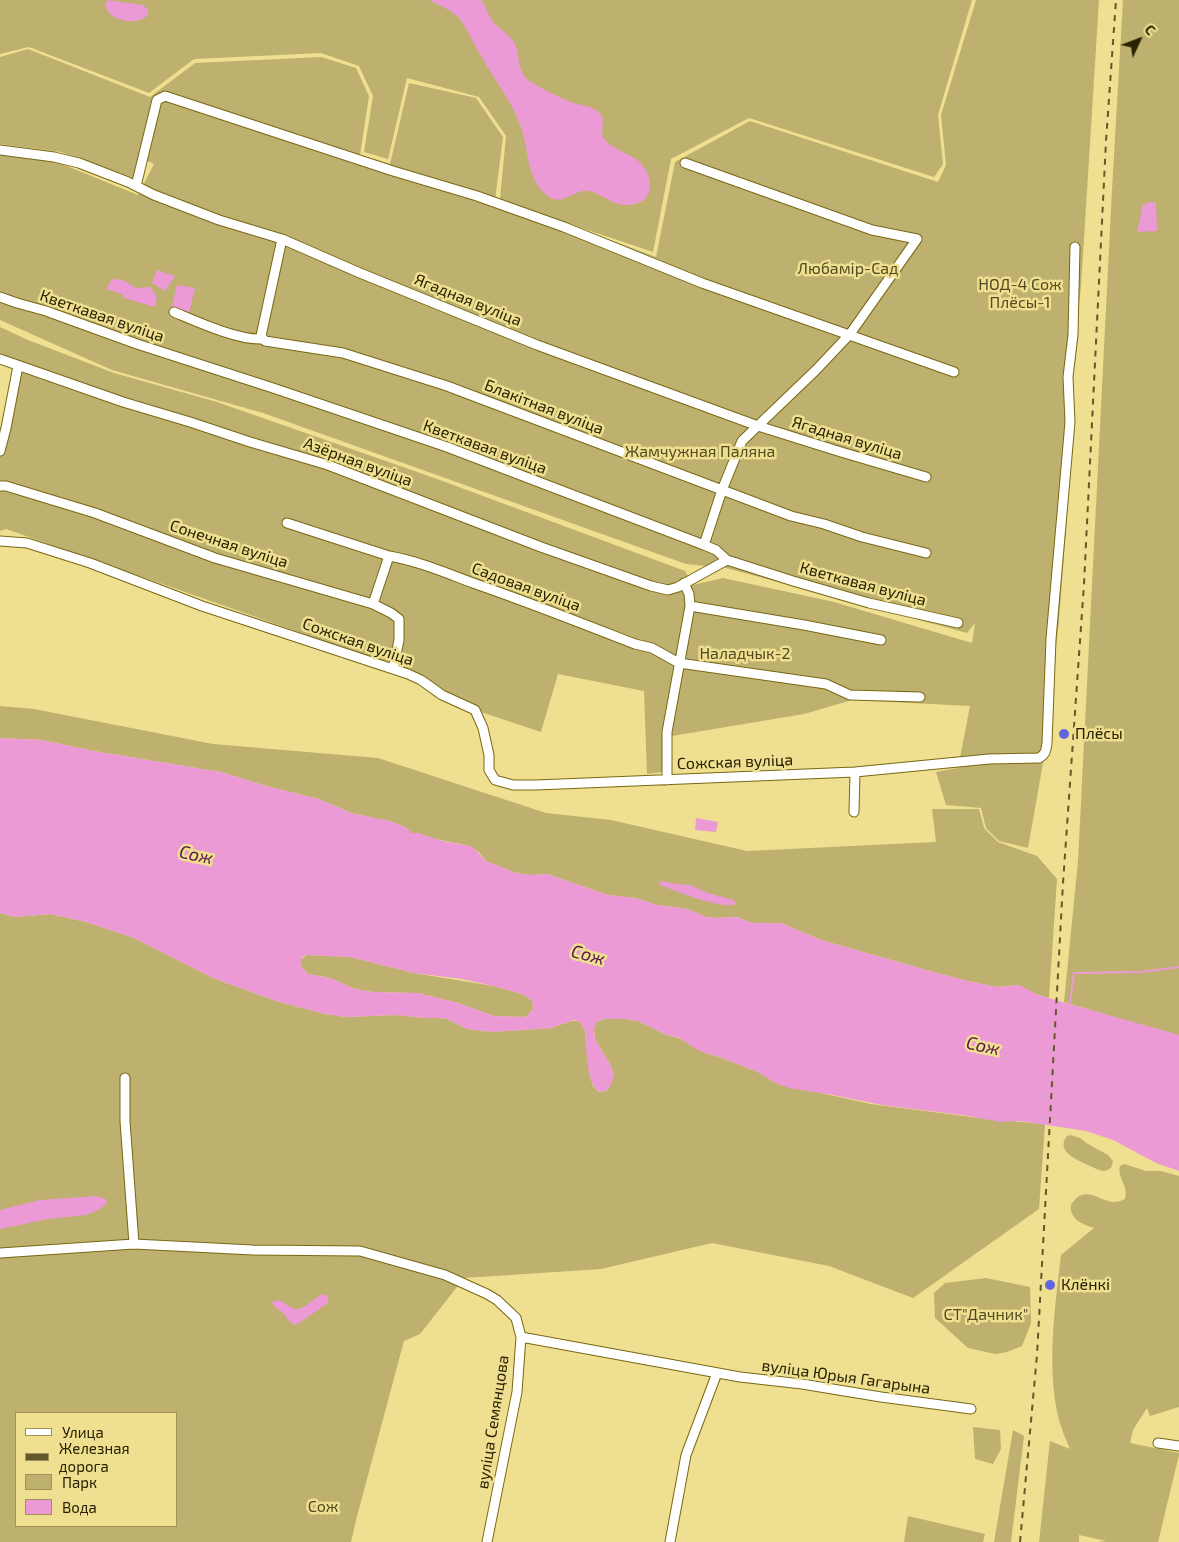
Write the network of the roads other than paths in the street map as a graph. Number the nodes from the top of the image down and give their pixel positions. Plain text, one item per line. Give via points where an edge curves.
1 (0, 150) edge
2 (685, 163) dead end
3 (136, 186) junction
4 (282, 239) junction
5 (1075, 247) dead end
6 (0, 297) edge
7 (174, 312) dead end
8 (850, 334) junction
9 (262, 339) junction
10 (0, 359) edge
11 (18, 366) junction
12 (954, 372) dead end
13 (758, 426) junction
14 (0, 451) edge
15 (926, 477) dead end
16 (0, 486) edge
17 (722, 490) junction
18 (287, 523) dead end
19 (0, 540) edge
20 (704, 545) junction
21 (926, 553) dead end
22 (389, 556) junction
23 (727, 560) junction
24 (684, 583) junction
25 (373, 604) junction
26 (690, 606) junction
27 (958, 623) dead end
28 (881, 640) dead end
29 (679, 663) junction
30 (393, 668) junction
31 (920, 697) dead end
32 (855, 772) junction
33 (667, 780) junction
34 (854, 812) dead end
35 (125, 1078) dead end
36 (134, 1244) junction
37 (0, 1254) edge
38 (521, 1337) junction
39 (717, 1373) junction
40 (971, 1409) dead end
41 (1158, 1443) dead end
42 (1179, 1446) edge
43 (487, 1542) edge
44 (670, 1542) edge

1 - 3 street, Ягадная вуліца via 79,163
2 - 8 street via 872,230 917,239
3 - 4 street, Ягадная вуліца via 219,220
3 - 8 street via 157,100 165,96 477,196 702,283
4 - 9 street
4 - 13 street, Ягадная вуліца via 537,345
5 - 32 street, Сожская вуліца via 1073,335 1068,377 1070,422 1051,639 1046,751 1039,758 989,759
6 - 20 street, Кветкавая вуліца via 438,444
7 - 9 street, Блакітная вуліца via 226,332
8 - 12 street
8 - 13 street
9 - 17 street, Блакітная вуліца via 343,353 447,386
10 - 11 street, Азёрная вуліца
11 - 14 street
11 - 24 street, Азёрная вуліца via 328,466 650,586 668,590
13 - 15 street, Ягадная вуліца
13 - 17 street via 742,441
16 - 25 street, Сонечная вуліца via 95,513 215,558
17 - 20 street
17 - 21 street, Блакітная вуліца via 791,516
18 - 22 street, Садовая вуліца
19 - 30 street, Сожская вуліца via 27,543 90,563 202,606
20 - 23 street, Кветкавая вуліца
22 - 25 street
22 - 29 street, Садовая вуліца via 536,605 652,648
23 - 24 street, Азёрная вуліца
23 - 27 street, Кветкавая вуліца via 869,603
24 - 26 street
25 - 30 street, Сонечная вуліца via 399,619 399,640
26 - 28 street
26 - 29 street
29 - 31 street via 826,684 850,695
29 - 33 street via 667,732
30 - 33 street, Сожская вуліца via 475,710 483,728 489,770 495,780 513,785
32 - 33 street, Сожская вуліца
32 - 34 street
35 - 36 street
36 - 37 street, вуліца Семянцова
36 - 38 street, вуліца Семянцова via 360,1251 445,1275 497,1300 516,1318
38 - 39 street, вуліца Юрыя Гагарына
38 - 43 street, вуліца Семянцова via 517,1392
39 - 40 street, вуліца Юрыя Гагарына
39 - 44 street via 686,1455
41 - 42 street

